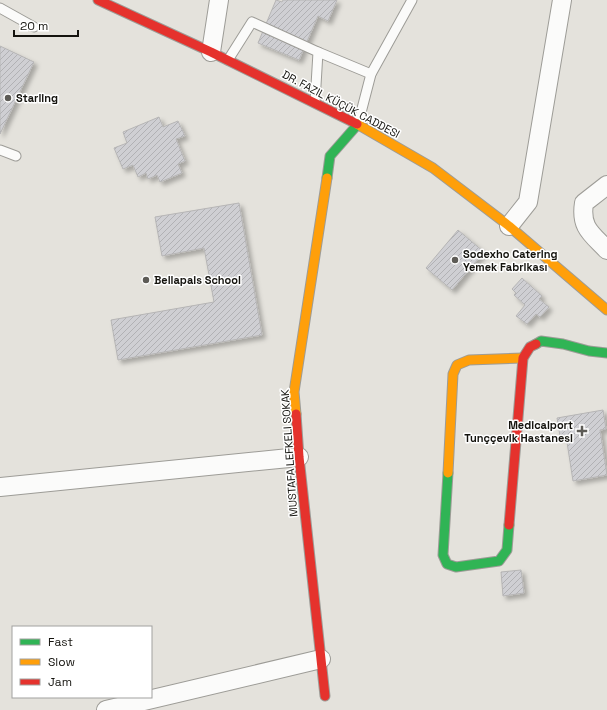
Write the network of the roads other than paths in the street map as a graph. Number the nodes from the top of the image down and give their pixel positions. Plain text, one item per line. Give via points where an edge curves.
1 (98, 0) edge
2 (219, 0) edge
3 (412, 0) edge
4 (562, 0) edge
5 (0, 8) edge
6 (34, 27) dead end
7 (211, 52) junction
8 (318, 52) junction
9 (228, 60) junction
10 (371, 74) junction
11 (315, 102) junction
12 (358, 124) junction
13 (0, 150) edge
14 (16, 156) dead end
15 (607, 185) edge
16 (509, 226) junction
17 (607, 250) edge
18 (607, 310) edge
19 (607, 353) edge
20 (523, 358) junction
21 (299, 457) junction
22 (0, 487) edge
23 (321, 659) junction
24 (325, 696) dead end
25 (106, 710) edge

1 - 7 street
2 - 7 street
3 - 10 lane
4 - 16 street via 528,202
5 - 6 lane
7 - 9 street
8 - 9 lane via 252,22
8 - 10 lane
8 - 11 lane
9 - 11 street
10 - 12 lane
11 - 12 street
12 - 16 street via 433,168
12 - 21 street, MUSTAFA LEFKELI SOKAK via 330,156 294,392
13 - 14 lane
15 - 17 street via 584,203 582,213 585,226
16 - 18 street
19 - 20 street via 541,341 530,347
20 - 20 street via 507,550 499,561 456,567 446,564 443,555 453,374 457,365 469,360
21 - 22 street
21 - 23 street, MUSTAFA LEFKELI SOKAK
23 - 24 street, MUSTAFA LEFKELI SOKAK
23 - 25 street

